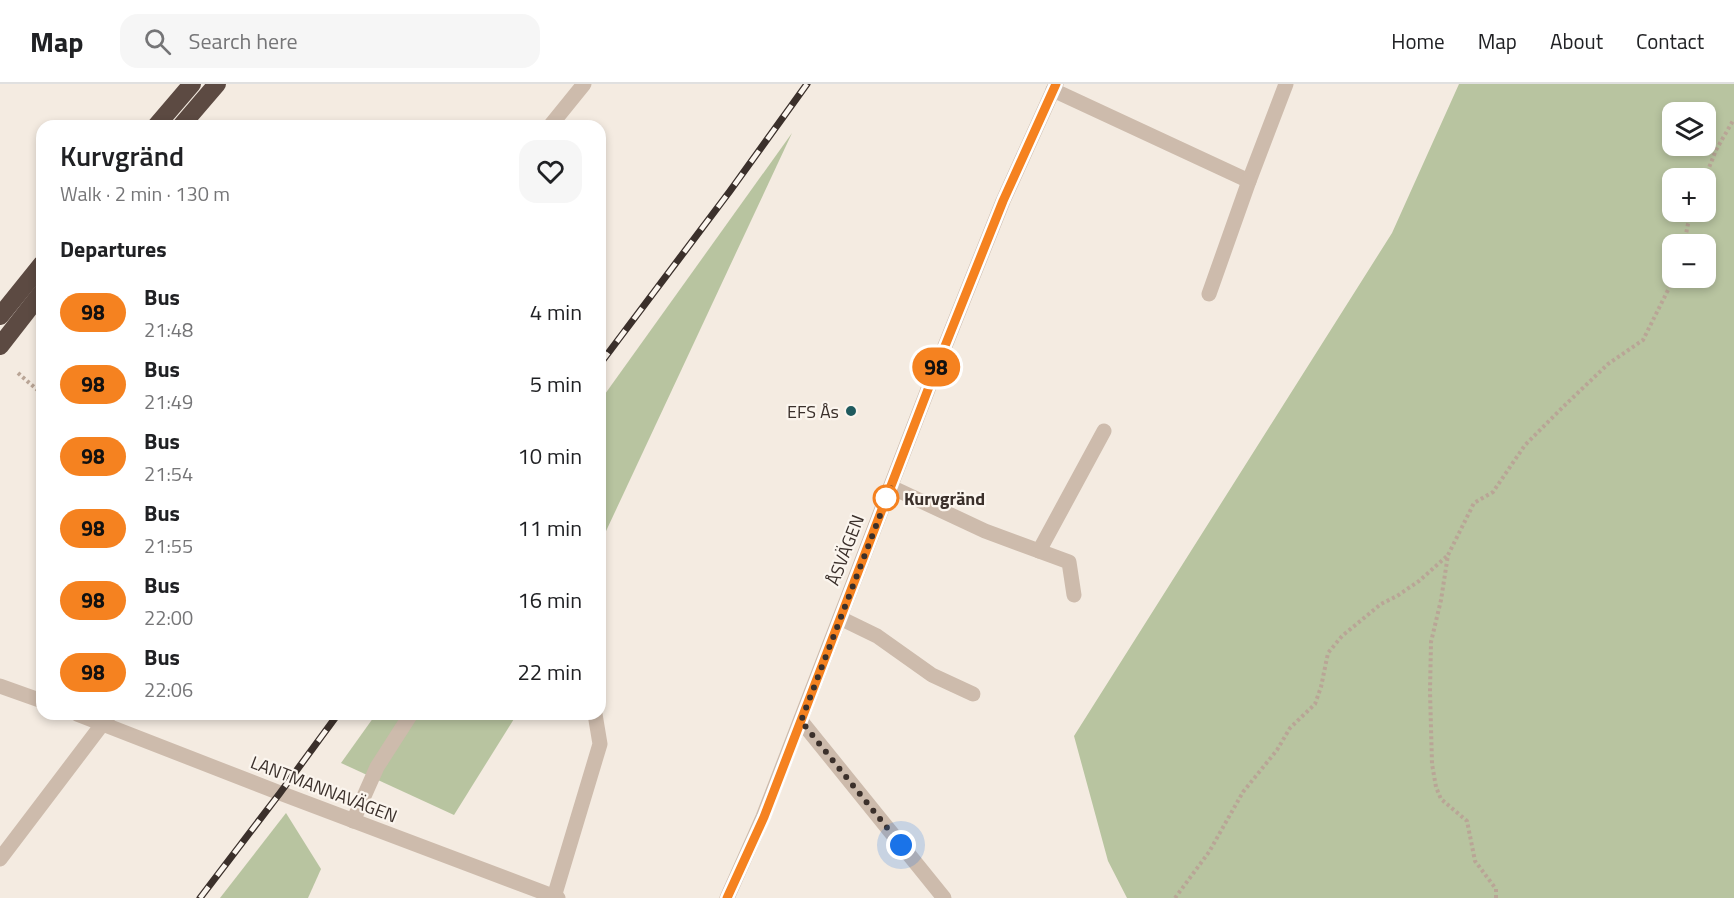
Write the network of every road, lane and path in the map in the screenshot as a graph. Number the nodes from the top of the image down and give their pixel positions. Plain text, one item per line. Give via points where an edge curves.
1 (192, 84) edge
2 (217, 84) edge
3 (584, 84) edge
4 (1286, 84) edge
5 (1054, 87) edge
6 (1734, 119) edge
7 (161, 120) edge
8 (186, 120) edge
9 (555, 120) edge
10 (1709, 168) edge
11 (1249, 181) junction
12 (36, 271) edge
13 (1669, 288) edge
14 (1209, 294) dead end
15 (36, 300) edge
16 (0, 316) edge
17 (0, 345) edge
18 (18, 373) dead end
19 (36, 389) edge
20 (1104, 431) dead end
21 (891, 487) junction
22 (1039, 551) junction
23 (1448, 555) junction
24 (1074, 595) dead end
25 (840, 618) junction
26 (0, 686) edge
27 (973, 694) dead end
28 (36, 699) edge
29 (106, 720) edge
30 (109, 720) edge
31 (407, 720) edge
32 (596, 720) edge
33 (801, 721) junction
34 (353, 821) junction
35 (0, 859) edge
36 (556, 897) edge
37 (727, 898) edge
38 (944, 898) edge
39 (1175, 898) edge
40 (1496, 898) edge

1 - 7 highway
2 - 8 highway
3 - 9 street
4 - 11 street
5 - 11 street
5 - 21 street, ÅSVÄGEN via 1003,201
6 - 10 path
11 - 14 street
12 - 16 highway
13 - 23 path via 1643,340 1608,364 1525,445 1493,492 1474,503
15 - 17 highway
18 - 19 path
20 - 22 street
21 - 22 street via 985,531
21 - 25 street, ÅSVÄGEN
22 - 24 street via 1069,562
23 - 39 path via 1419,580 1381,604 1328,653 1314,704 1290,728 1243,792 1209,852
23 - 40 path via 1431,642 1432,764 1440,799 1467,821 1475,861 1496,889
25 - 27 street via 877,636 932,675
25 - 33 street, ÅSVÄGEN
26 - 28 street
29 - 35 street
30 - 34 street, LANTMANNAVÄGEN
31 - 34 street via 376,767
32 - 36 street via 600,744
33 - 37 street, ÅSVÄGEN
33 - 38 street
34 - 36 street, LANTMANNAVÄGEN

